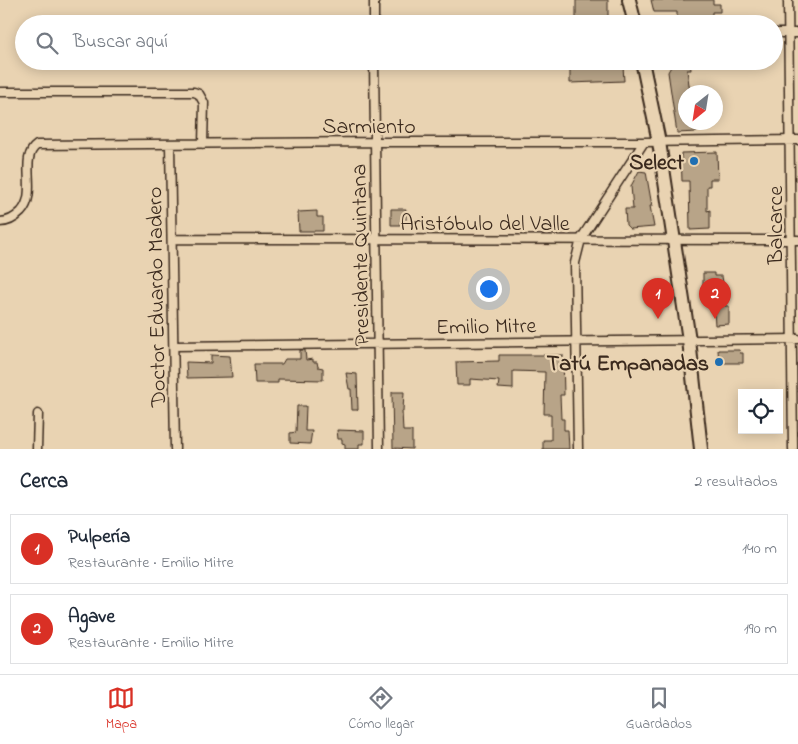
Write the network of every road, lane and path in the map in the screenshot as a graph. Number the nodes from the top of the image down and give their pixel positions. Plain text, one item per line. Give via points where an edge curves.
1 (374, 0) edge
2 (630, 0) edge
3 (788, 0) edge
4 (374, 15) edge
5 (633, 15) edge
6 (783, 33) edge
7 (788, 33) junction
8 (798, 33) edge
9 (374, 70) edge
10 (644, 70) edge
11 (0, 92) edge
12 (794, 140) edge
13 (374, 142) junction
14 (644, 142) junction
15 (659, 142) junction
16 (170, 144) junction
17 (203, 144) junction
18 (0, 222) edge
19 (172, 239) junction
20 (376, 239) junction
21 (581, 239) junction
22 (673, 239) junction
23 (795, 240) edge
24 (795, 339) edge
25 (689, 340) junction
26 (576, 341) junction
27 (378, 344) junction
28 (174, 346) junction
29 (38, 414) dead end
30 (36, 449) edge
31 (175, 449) edge
32 (379, 449) edge
33 (578, 449) edge
34 (701, 449) edge
35 (793, 449) edge

1 - 4 street
2 - 5 main road
3 - 7 street, Balcarce
6 - 7 street
7 - 8 street
7 - 12 street, Balcarce
9 - 13 street, Presidente Quintana
10 - 15 main road
11 - 17 street via 194,92 200,94 204,103
12 - 15 street, Sarmiento
12 - 23 street, Balcarce
13 - 14 street, Sarmiento
13 - 17 street, Sarmiento
13 - 20 street, Presidente Quintana
14 - 15 street, Sarmiento
14 - 21 street
15 - 22 main road
16 - 17 street, Sarmiento
16 - 18 street, Sarmiento via 37,145 29,156 29,197 24,208 17,216
16 - 19 street, Doctor Eduardo Madero
19 - 20 street, Aristóbulo del Valle
19 - 28 street, Doctor Eduardo Madero
20 - 21 street, Aristóbulo del Valle
20 - 27 street, Presidente Quintana
21 - 22 street, Aristóbulo del Valle
21 - 26 street via 575,263
22 - 23 street, Aristóbulo del Valle
22 - 25 main road
23 - 24 street, Balcarce
24 - 25 street, Emilio Mitre
24 - 35 street, Balcarce
25 - 26 street, Emilio Mitre
25 - 34 main road
26 - 27 street, Emilio Mitre
26 - 33 street
27 - 28 street, Emilio Mitre
27 - 32 street, Presidente Quintana
28 - 31 street, Doctor Eduardo Madero
29 - 30 street

